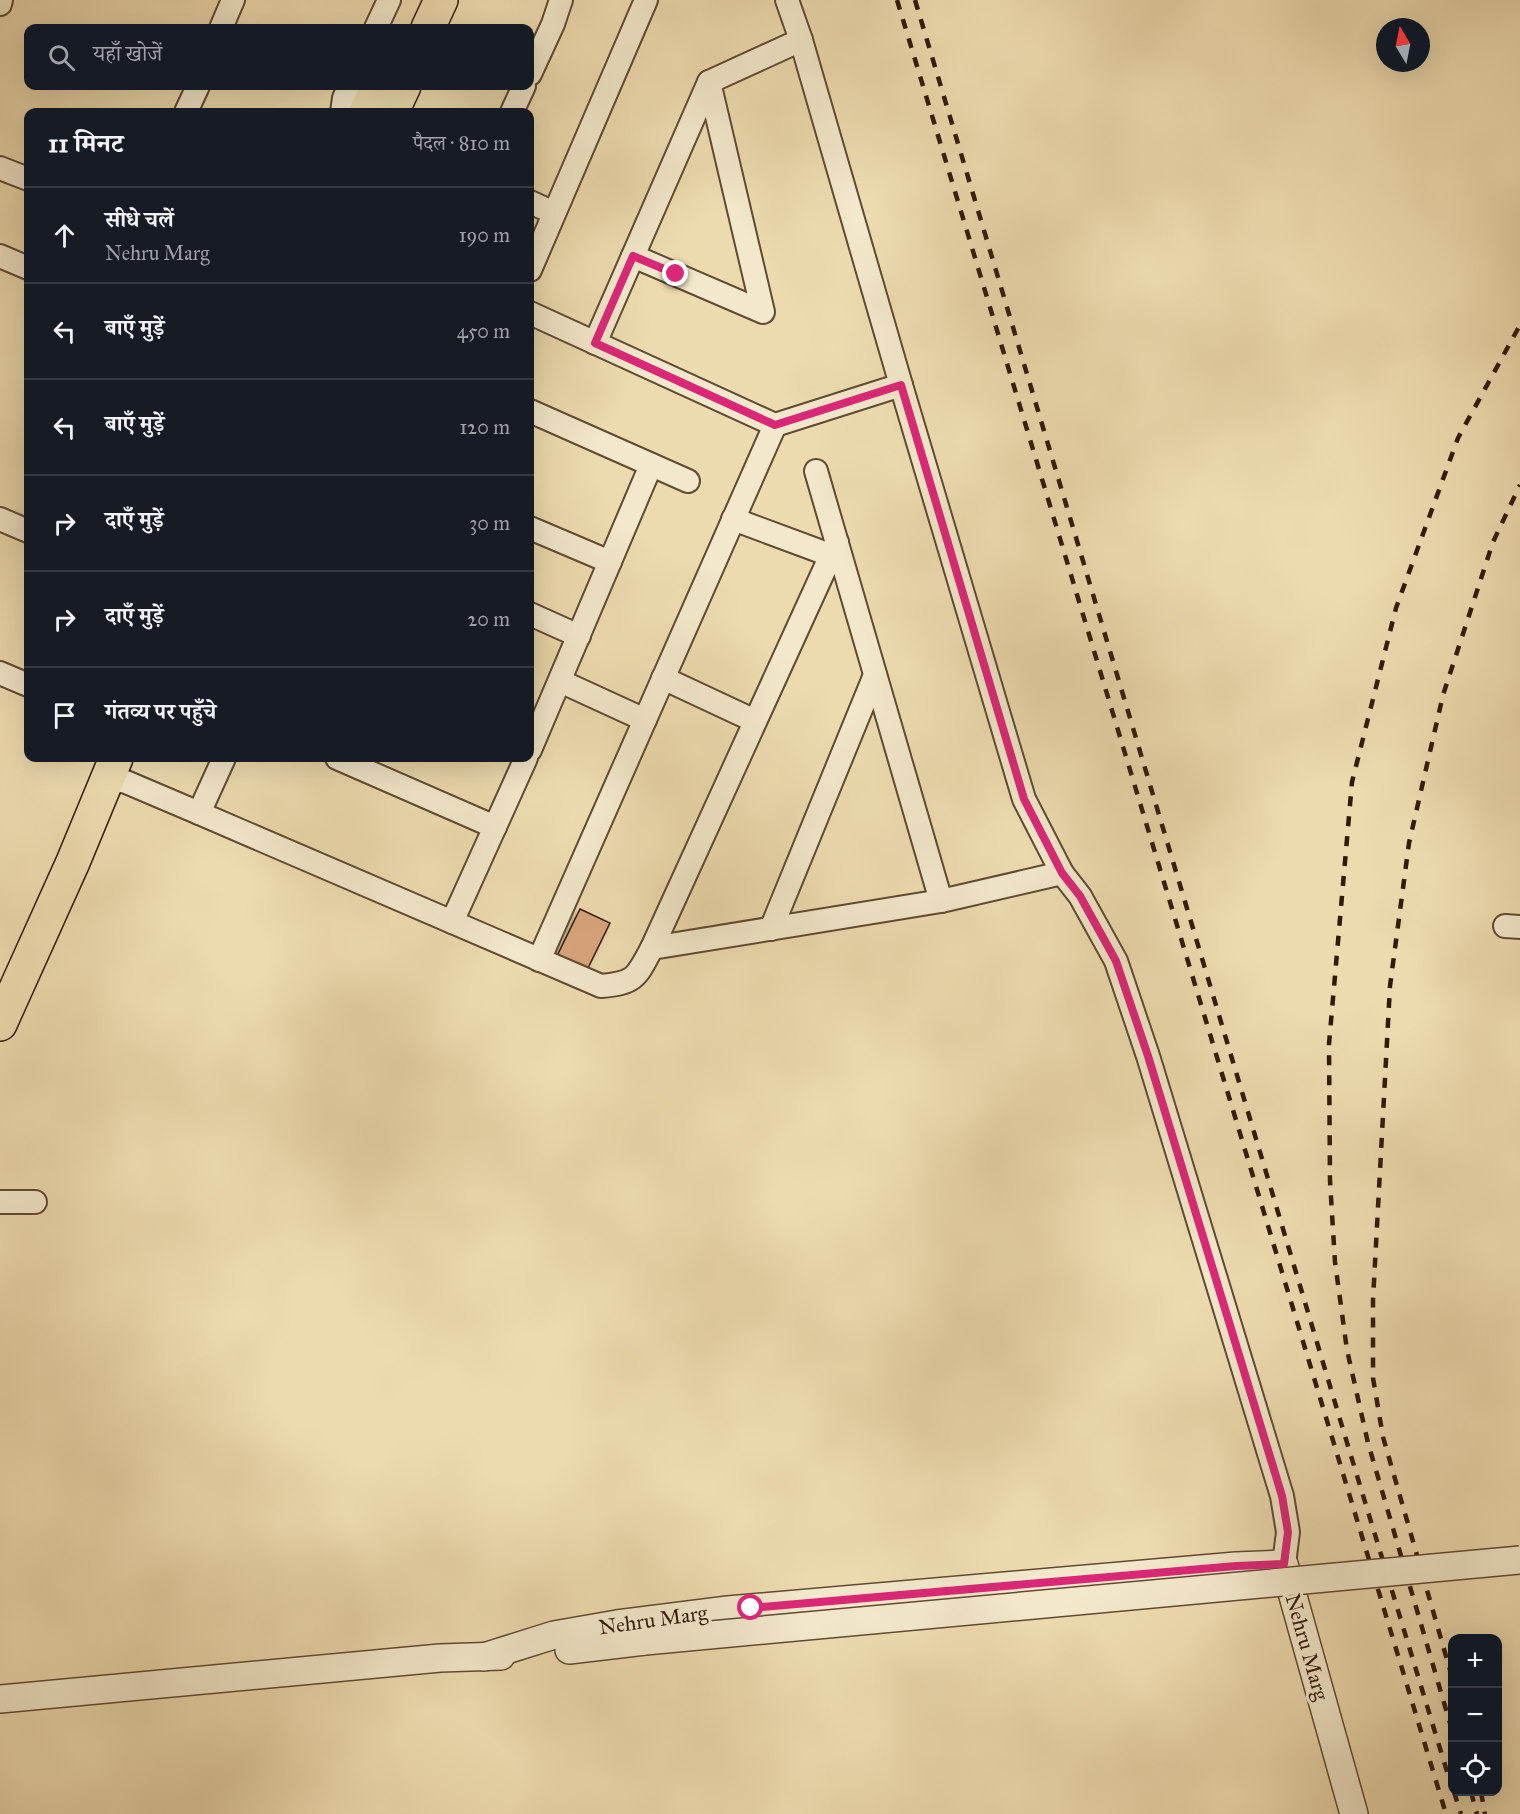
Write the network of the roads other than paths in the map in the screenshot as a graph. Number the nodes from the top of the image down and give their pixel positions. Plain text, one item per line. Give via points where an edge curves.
1 (233, 0) edge
2 (389, 0) edge
3 (416, 0) edge
4 (441, 0) edge
5 (561, 0) edge
6 (646, 0) edge
7 (787, 0) edge
8 (224, 24) edge
9 (378, 24) edge
10 (406, 24) edge
11 (430, 24) edge
12 (801, 40) junction
13 (534, 65) edge
14 (709, 82) junction
15 (196, 90) edge
16 (395, 90) edge
17 (522, 90) edge
18 (366, 103) edge
19 (188, 108) edge
20 (514, 108) edge
21 (0, 168) edge
22 (24, 177) edge
23 (534, 204) edge
24 (554, 213) junction
25 (0, 256) edge
26 (633, 256) junction
27 (534, 260) edge
28 (24, 266) edge
29 (534, 315) edge
30 (595, 343) junction
31 (901, 385) junction
32 (534, 413) edge
33 (775, 425) junction
34 (651, 465) junction
35 (816, 471) dead end
36 (688, 481) dead end
37 (0, 519) edge
38 (733, 519) junction
39 (24, 529) edge
40 (534, 530) edge
41 (834, 548) junction
42 (610, 562) junction
43 (534, 616) edge
44 (579, 636) junction
45 (0, 673) edge
46 (876, 675) junction
47 (663, 678) junction
48 (560, 681) junction
49 (24, 683) edge
50 (645, 720) junction
51 (755, 720) junction
52 (534, 736) edge
53 (222, 762) edge
54 (346, 762) edge
55 (524, 762) edge
56 (106, 765) edge
57 (199, 813) junction
58 (495, 827) junction
59 (1062, 873) junction
60 (941, 901) junction
61 (452, 922) junction
62 (771, 929) junction
63 (651, 948) junction
64 (539, 960) junction
65 (0, 975) edge
66 (0, 1024) edge
67 (0, 1202) edge
68 (34, 1202) dead end
69 (1520, 1560) edge
70 (1284, 1564) junction
71 (484, 1657) junction
72 (0, 1700) edge
73 (1354, 1814) edge

1 - 8 street
2 - 9 street
3 - 10 main road
4 - 11 main road
5 - 13 street
6 - 24 street
7 - 12 street
12 - 14 street
12 - 31 street
14 - 26 street
14 - 26 street via 763,312
15 - 19 street
16 - 18 main road
17 - 20 street
21 - 22 street
23 - 24 street
24 - 27 street
25 - 28 street
26 - 30 street
29 - 30 street
30 - 33 street
31 - 33 street
31 - 59 street via 1024,799
32 - 34 street
33 - 38 street
34 - 36 street
34 - 42 street
35 - 41 street
37 - 39 street
38 - 41 street
38 - 47 street
40 - 42 street
41 - 46 street
41 - 51 street
42 - 44 street
43 - 44 street
44 - 48 street
45 - 49 street
46 - 60 street
46 - 62 street
47 - 50 street
47 - 51 street
48 - 50 street
48 - 52 street
50 - 64 street
51 - 63 street
53 - 57 street
54 - 58 street
55 - 58 street
56 - 57 street via 126,782
56 - 65 main road via 57,851
56 - 66 main road via 73,862
57 - 61 street
58 - 61 street
59 - 60 street
59 - 70 street via 1080,896 1116,961 1148,1056 1282,1496 1288,1532
60 - 62 street
61 - 64 street
62 - 63 street
63 - 64 street via 638,974 624,984 601,986
67 - 68 street
69 - 71 street, bridge
70 - 71 street, Nehru Marg via 728,1610 554,1635
70 - 73 street, Nehru Marg
71 - 72 street

